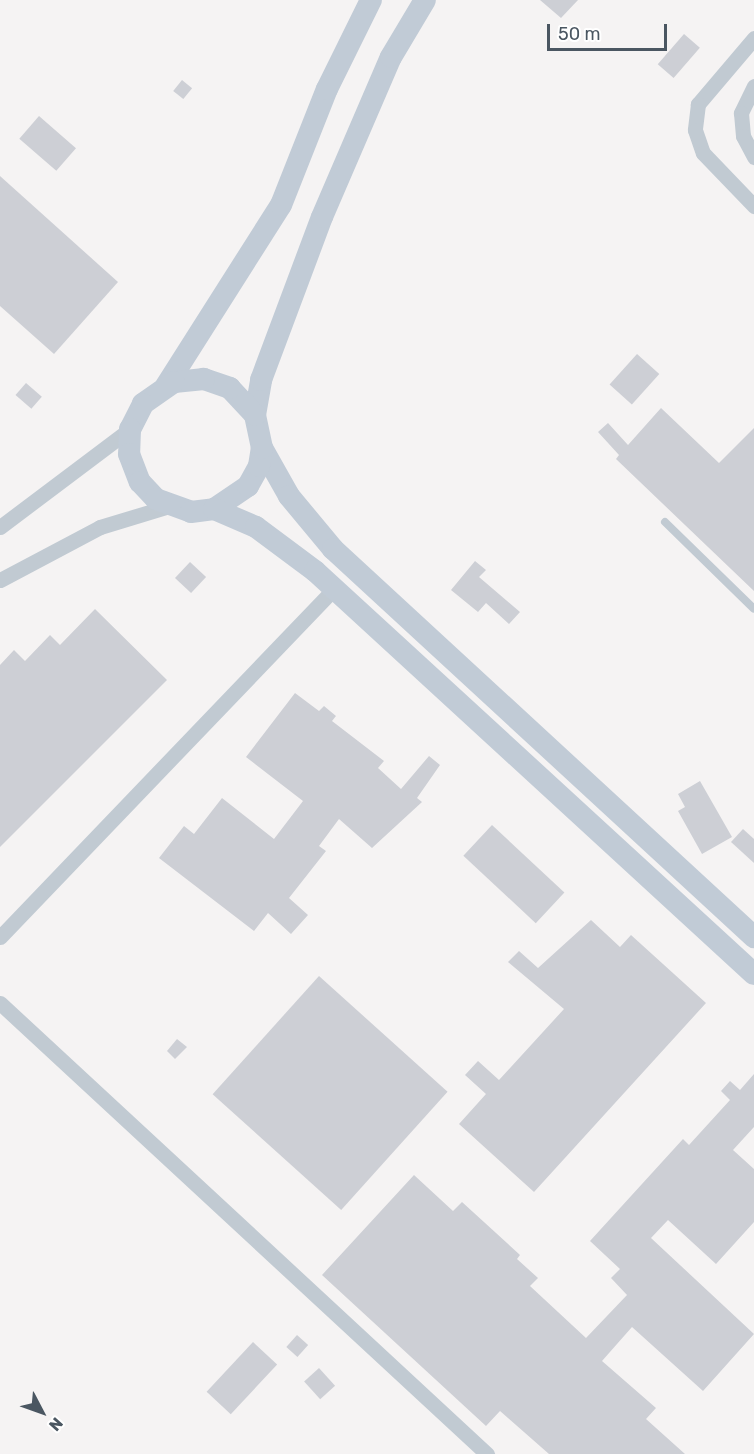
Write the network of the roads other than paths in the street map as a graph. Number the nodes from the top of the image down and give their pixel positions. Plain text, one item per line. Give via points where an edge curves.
1 (371, 0) edge
2 (425, 0) edge
3 (754, 38) edge
4 (754, 86) edge
5 (748, 128) edge
6 (754, 157) edge
7 (754, 206) edge
8 (166, 386) junction
9 (255, 415) junction
10 (130, 429) junction
11 (262, 448) junction
12 (169, 506) junction
13 (214, 509) junction
14 (665, 522) dead end
15 (0, 527) edge
16 (0, 580) edge
17 (334, 589) junction
18 (754, 609) edge
19 (0, 937) edge
20 (754, 937) edge
21 (754, 974) edge
22 (0, 1003) edge
23 (487, 1454) edge

1 - 8 street via 327,89 281,205
2 - 9 street via 386,67 322,217 273,346
3 - 7 street via 698,104 695,130 702,153
4 - 5 street via 747,94
5 - 6 street
8 - 9 street via 204,379 230,388
8 - 10 street via 143,404
9 - 11 street
10 - 12 street via 129,454 140,482
10 - 15 street
11 - 13 street via 248,486
11 - 20 street via 289,496 333,549
12 - 13 street
12 - 16 street via 100,527
13 - 17 street via 256,527
14 - 18 lane
17 - 19 street
17 - 21 street
22 - 23 street

